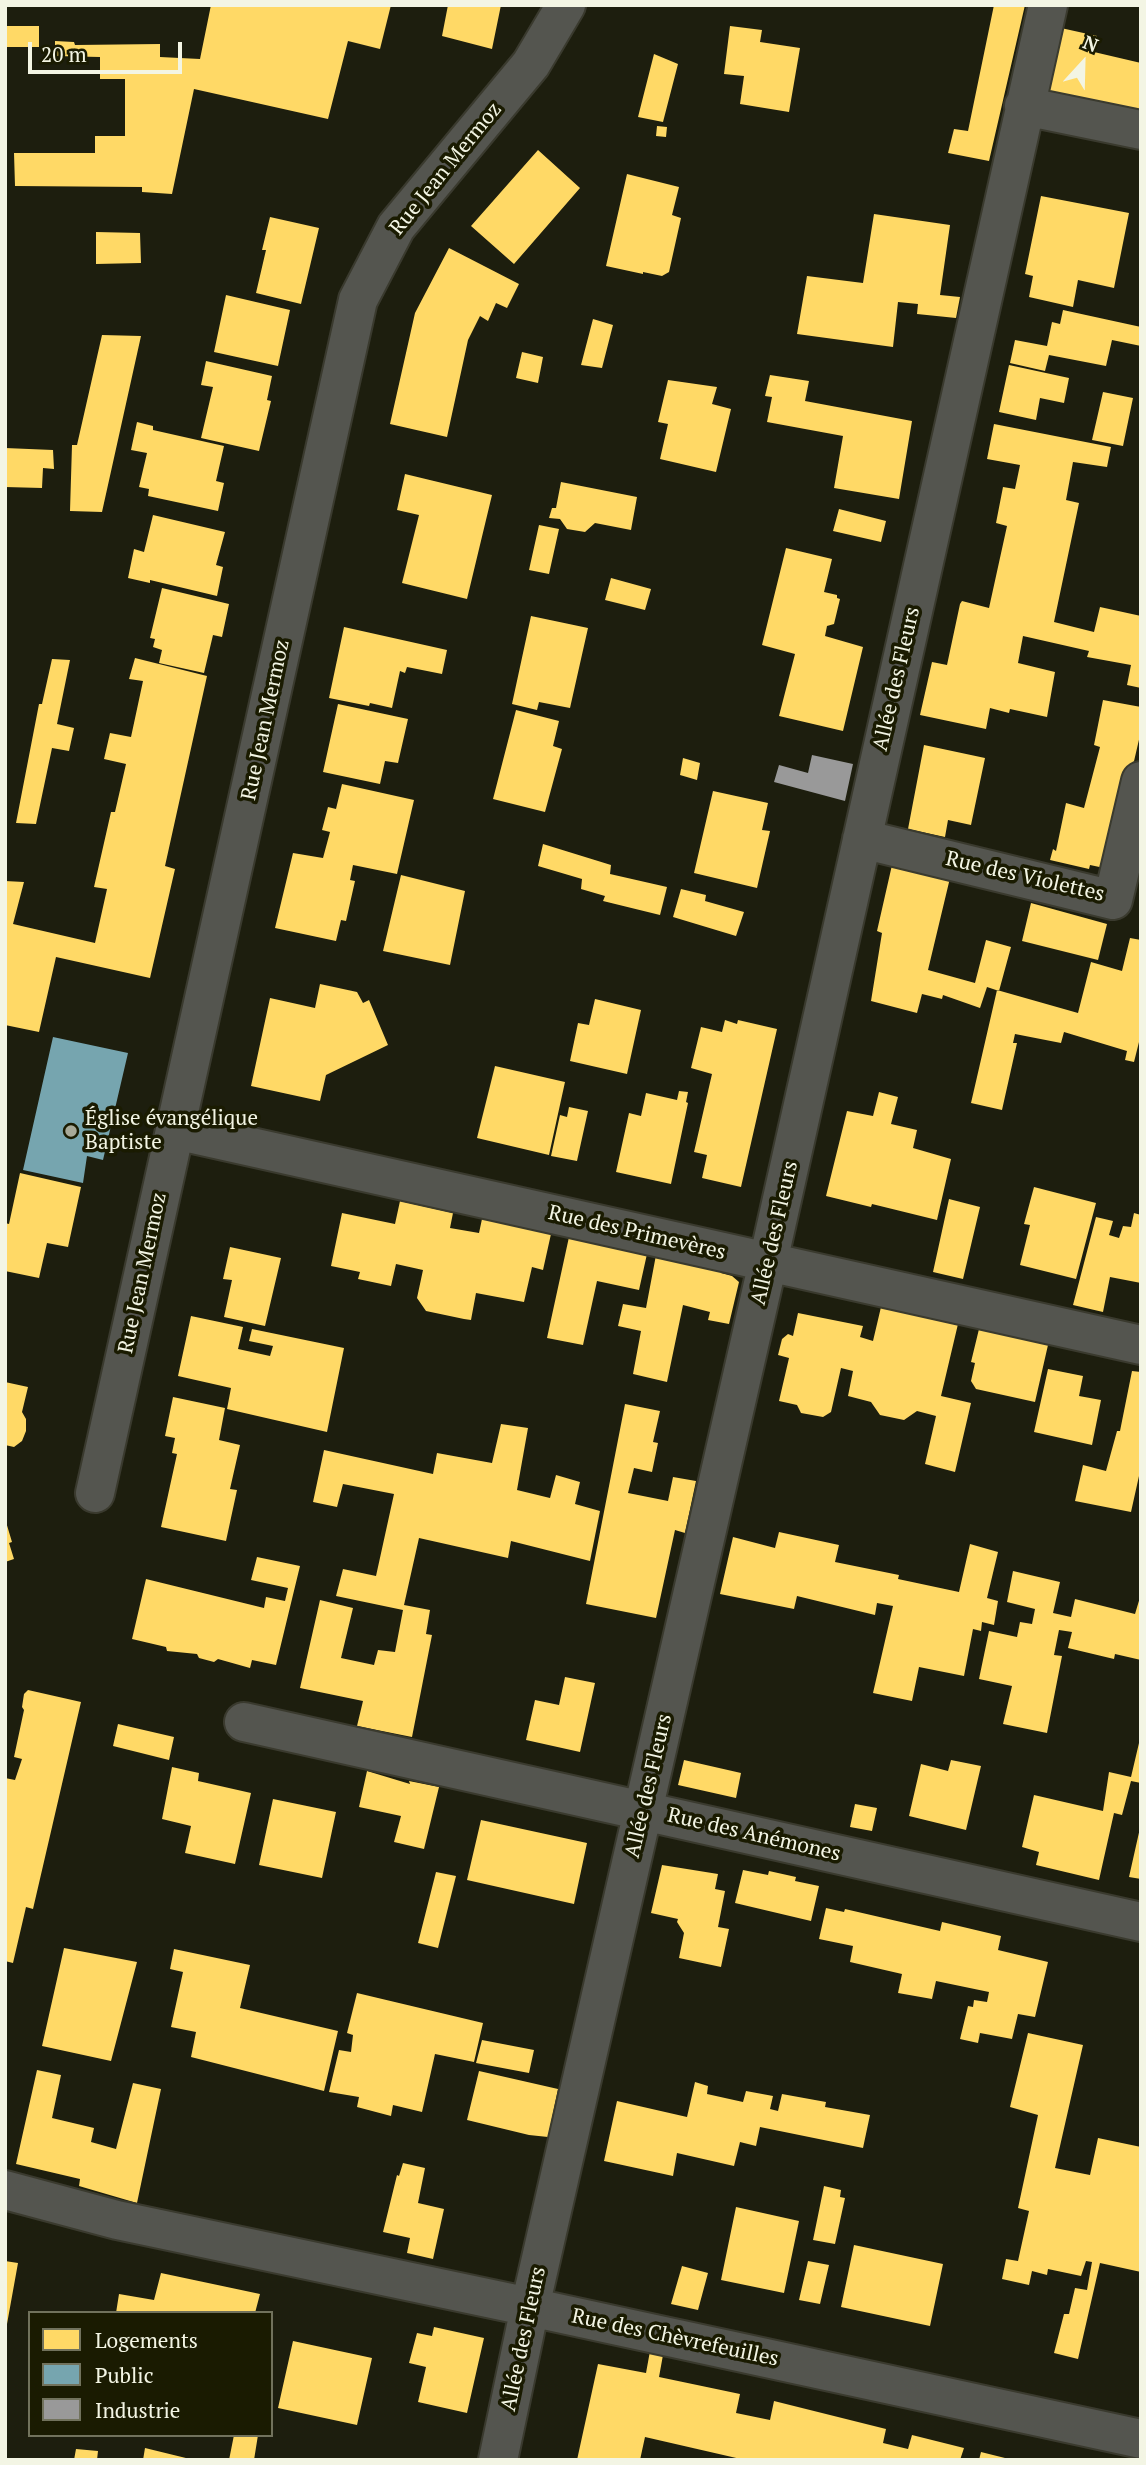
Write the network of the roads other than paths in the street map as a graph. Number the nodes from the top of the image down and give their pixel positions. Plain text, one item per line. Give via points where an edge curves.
1 (566, 5) edge
2 (1048, 5) edge
3 (1024, 106) junction
4 (1141, 130) edge
5 (1141, 781) edge
6 (862, 839) junction
7 (175, 1130) junction
8 (768, 1262) junction
9 (1141, 1345) edge
10 (95, 1493) dead end
11 (244, 1722) dead end
12 (644, 1811) junction
13 (1141, 1922) edge
14 (5, 2190) edge
15 (530, 2307) junction
16 (1141, 2439) edge
17 (498, 2460) edge

1 - 7 street, Rue Jean Mermoz via 531,64 396,227 358,300
2 - 3 street, Allée des Fleurs
3 - 4 street
3 - 6 street, Allée des Fleurs
5 - 6 street, Rue des Violettes via 1113,900
6 - 8 street, Allée des Fleurs
7 - 8 street, Rue des Primevères
7 - 10 street, Rue Jean Mermoz
8 - 9 street, Rue des Primevères
8 - 12 street, Allée des Fleurs
11 - 12 street, Rue des Anémones
12 - 13 street, Rue des Anémones
12 - 15 street, Allée des Fleurs
14 - 15 street, Rue des Chèvrefeuilles via 117,2220
15 - 16 street, Rue des Chèvrefeuilles
15 - 17 street, Allée des Fleurs

